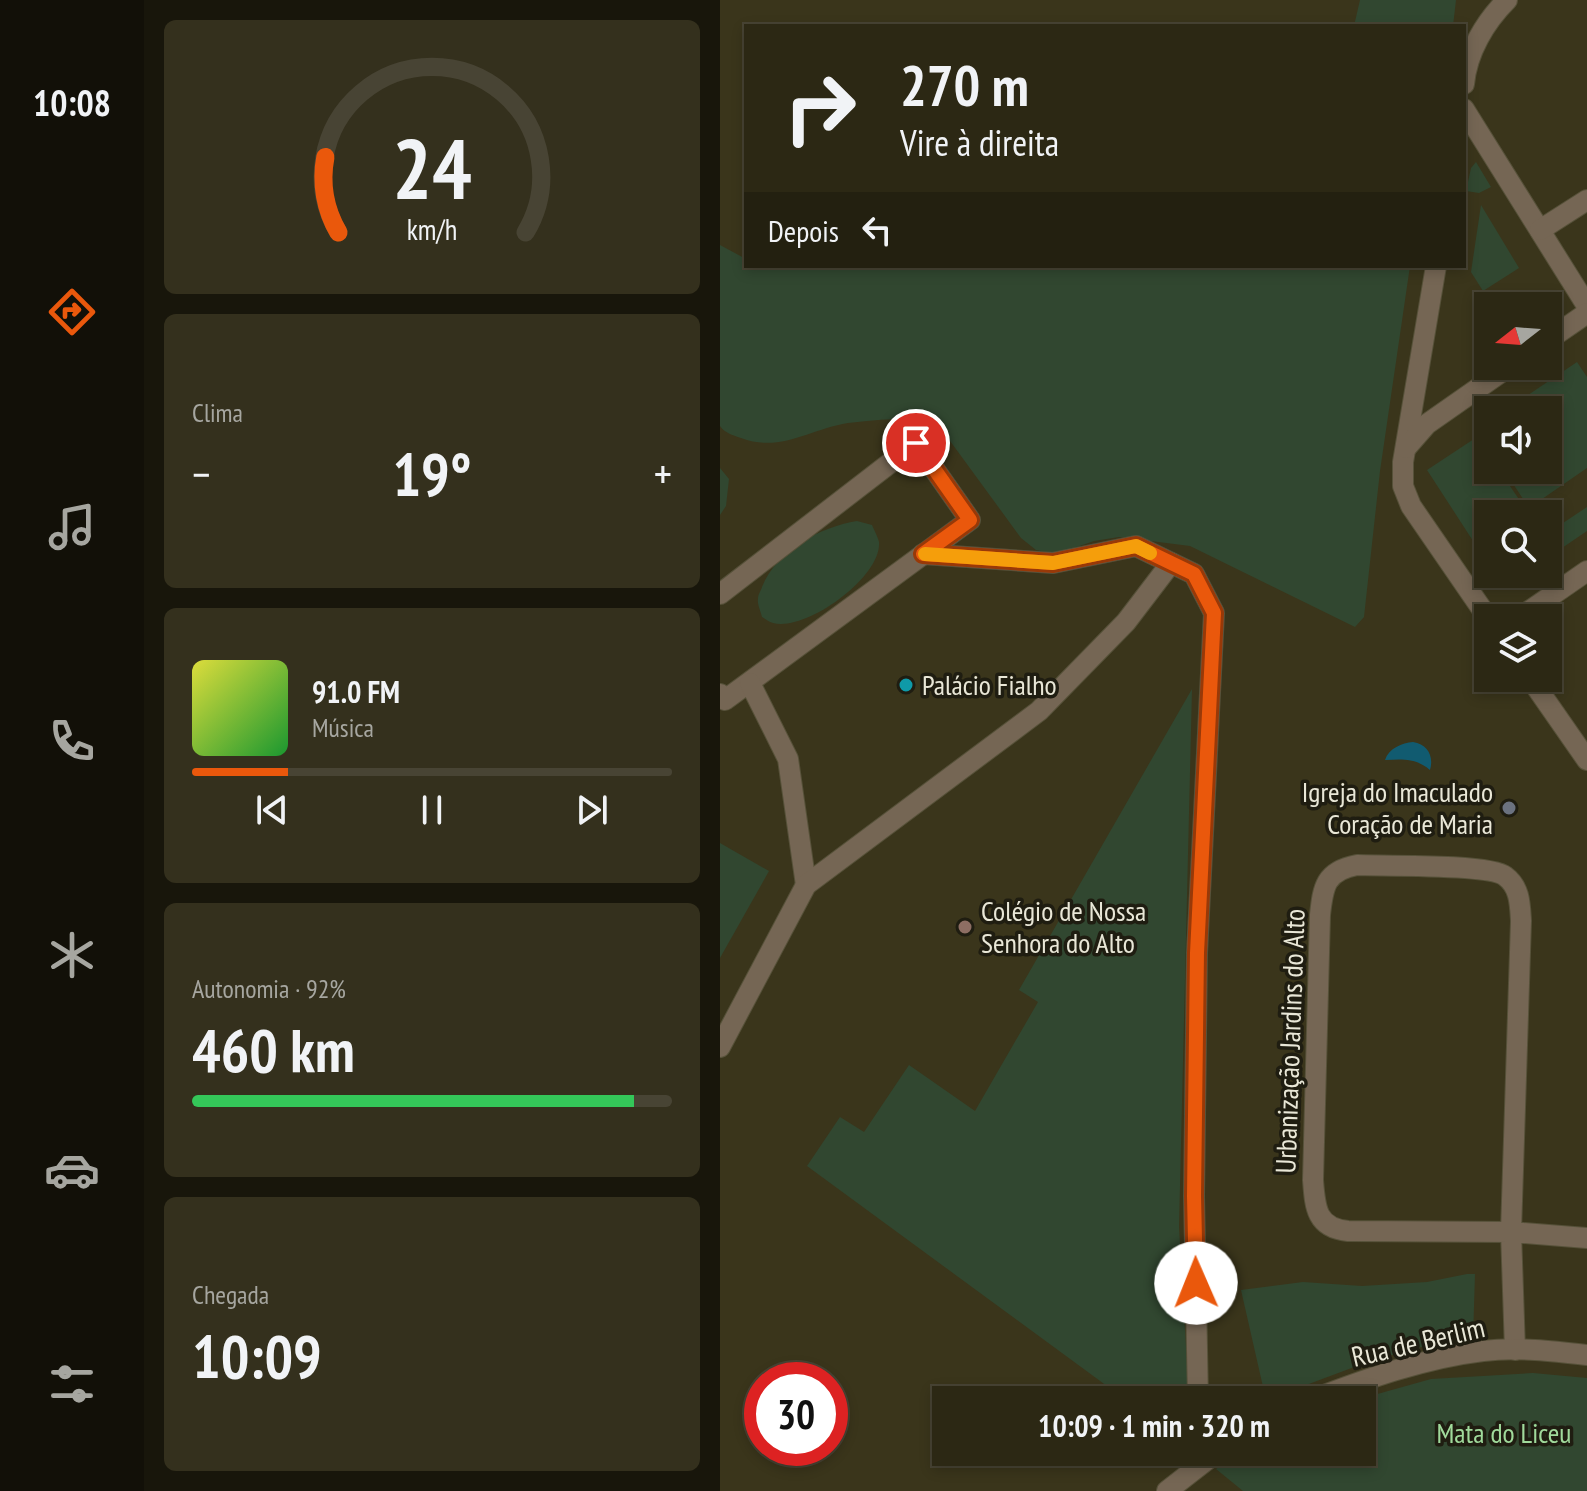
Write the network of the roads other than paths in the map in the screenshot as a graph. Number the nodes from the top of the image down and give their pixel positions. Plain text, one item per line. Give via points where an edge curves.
1 (1507, 0) edge
2 (1466, 69) edge
3 (1466, 112) edge
4 (1587, 200) edge
5 (1540, 230) junction
6 (1436, 268) edge
7 (1587, 306) edge
8 (1587, 313) edge
9 (1562, 330) edge
10 (1490, 380) edge
11 (1415, 392) junction
12 (1446, 410) junction
13 (1406, 448) junction
14 (923, 554) junction
15 (1171, 563) junction
16 (1587, 571) edge
17 (720, 594) edge
18 (1478, 604) edge
19 (1539, 604) edge
20 (750, 683) junction
21 (1540, 692) edge
22 (720, 694) edge
23 (1587, 760) edge
24 (806, 885) junction
25 (720, 1047) edge
26 (1511, 1232) junction
27 (1587, 1238) edge
28 (1515, 1350) junction
29 (1587, 1355) edge
30 (1198, 1386) edge
31 (1347, 1386) edge
32 (1197, 1466) edge
33 (1167, 1491) edge

1 - 2 street via 1493,15
3 - 5 street
4 - 5 street
5 - 7 street
6 - 11 street
8 - 9 street
10 - 12 street
11 - 12 street via 1430,406
11 - 13 street
12 - 13 street
13 - 18 street via 1402,476 1411,506
14 - 15 street via 1053,563 1136,546
14 - 17 street via 970,520 916,443
14 - 20 street
15 - 24 street via 1126,622 1039,711
15 - 30 street via 1194,574 1214,613 1197,953
16 - 19 street
20 - 22 street via 725,700
20 - 24 street via 788,759
21 - 23 street
24 - 25 street
26 - 26 street, Urbanização Jardins do Alto via 1521,921 1517,891 1500,873 1478,869 1357,865 1339,871 1325,886 1320,915 1313,1180 1318,1214 1329,1227 1343,1231
26 - 27 street
26 - 28 street, Urbanização Jardins do Alto
28 - 29 street, Rua de Berlim
28 - 31 street, Rua de Berlim via 1422,1363
32 - 33 street

